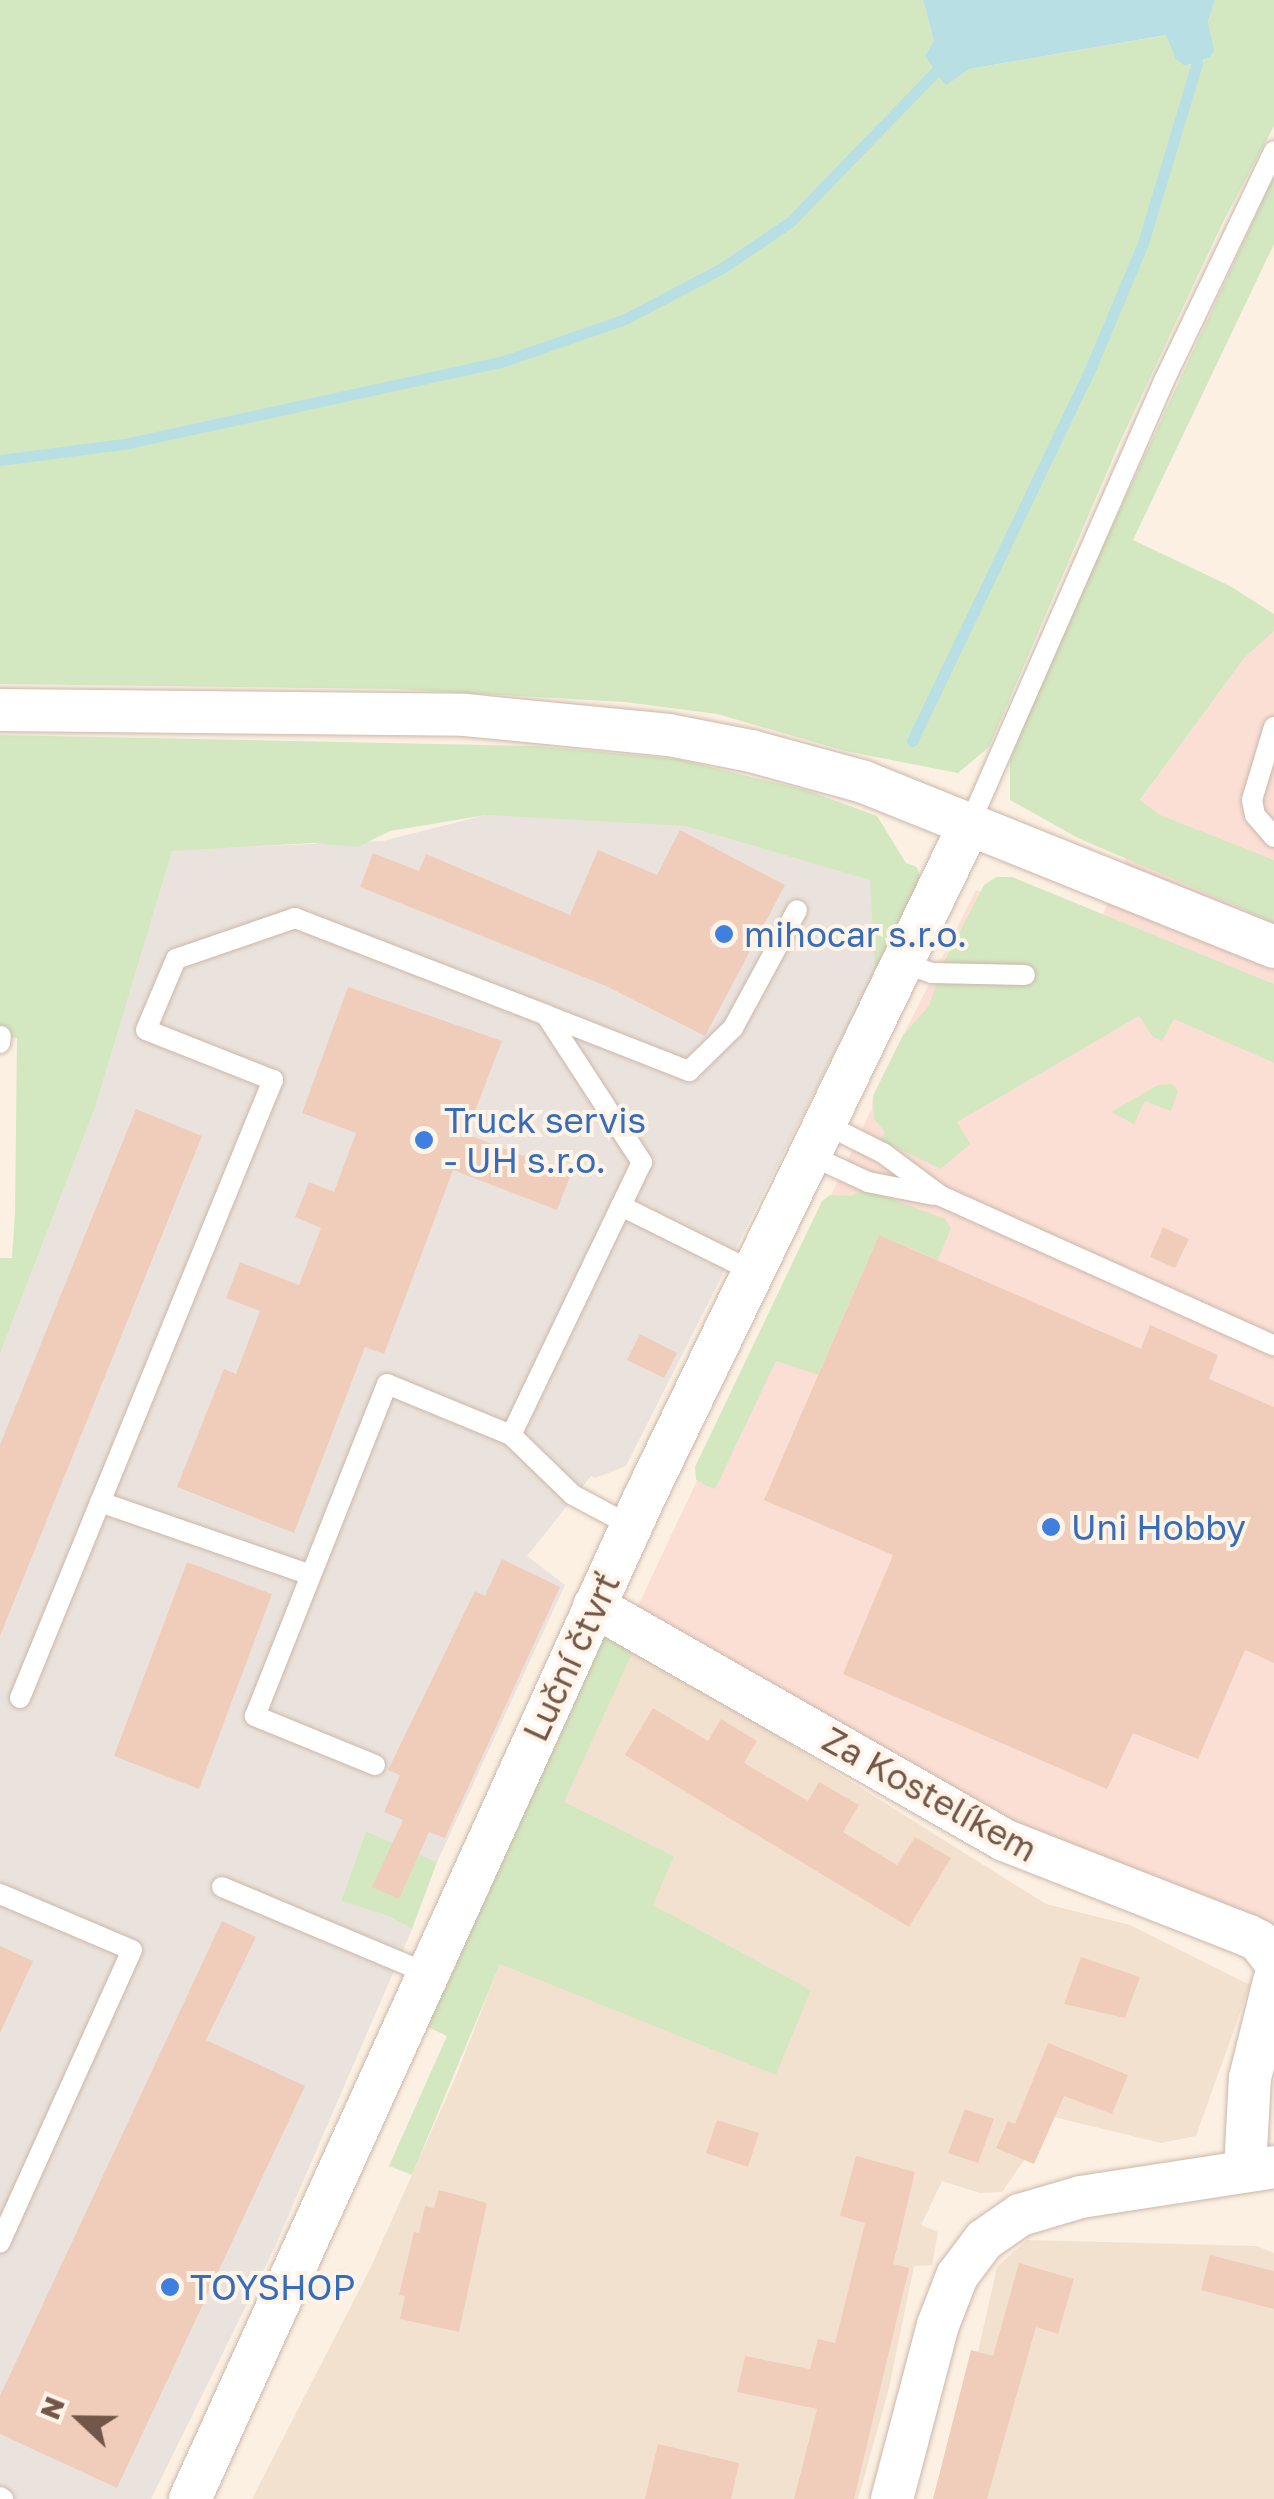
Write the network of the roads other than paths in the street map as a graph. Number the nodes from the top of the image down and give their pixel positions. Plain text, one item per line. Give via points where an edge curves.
1 (1274, 151) edge
2 (0, 710) edge
3 (1274, 727) edge
4 (970, 823) junction
5 (1274, 837) edge
6 (797, 910) dead end
7 (1274, 946) edge
8 (903, 963) junction
9 (1025, 975) dead end
10 (546, 1015) junction
11 (1, 1036) edge
12 (0, 1044) edge
13 (818, 1139) junction
14 (940, 1196) junction
15 (621, 1206) junction
16 (752, 1271) junction
17 (1274, 1346) edge
18 (511, 1435) junction
19 (100, 1502) junction
20 (631, 1526) junction
21 (311, 1575) junction
22 (594, 1606) junction
23 (20, 1698) dead end
24 (374, 1765) dead end
25 (222, 1887) dead end
26 (0, 1894) edge
27 (1274, 1961) edge
28 (427, 1974) junction
29 (1274, 1981) edge
30 (1259, 2168) edge
31 (0, 2243) edge
32 (190, 2499) edge
33 (892, 2499) edge

1 - 4 lane
2 - 4 street via 465,715 586,724 752,751 864,782
3 - 5 lane via 1252,800 1254,815
4 - 7 street
4 - 8 street, Luční čtvrť
6 - 10 lane via 733,1028 689,1071
8 - 9 lane via 932,973
8 - 13 street, Luční čtvrť
10 - 15 lane via 642,1162
10 - 19 lane via 295,918 176,959 146,1030 273,1080
11 - 12 lane
13 - 14 lane via 884,1153
13 - 14 lane via 868,1182
13 - 16 street, Luční čtvrť
14 - 17 lane
15 - 16 lane
15 - 18 lane
16 - 20 street, Luční čtvrť
18 - 20 lane via 573,1495
18 - 21 lane via 387,1384
19 - 21 lane
19 - 23 lane
20 - 22 street, Luční čtvrť
21 - 24 lane via 256,1716
22 - 27 street, Za Kostelíkem via 1004,1840 1246,1935
22 - 28 street, Luční čtvrť
25 - 28 lane
26 - 31 lane via 132,1950
28 - 32 street, Luční čtvrť
29 - 30 street via 1250,2078
30 - 33 street via 1081,2197 1020,2215 984,2240 956,2276 938,2326

